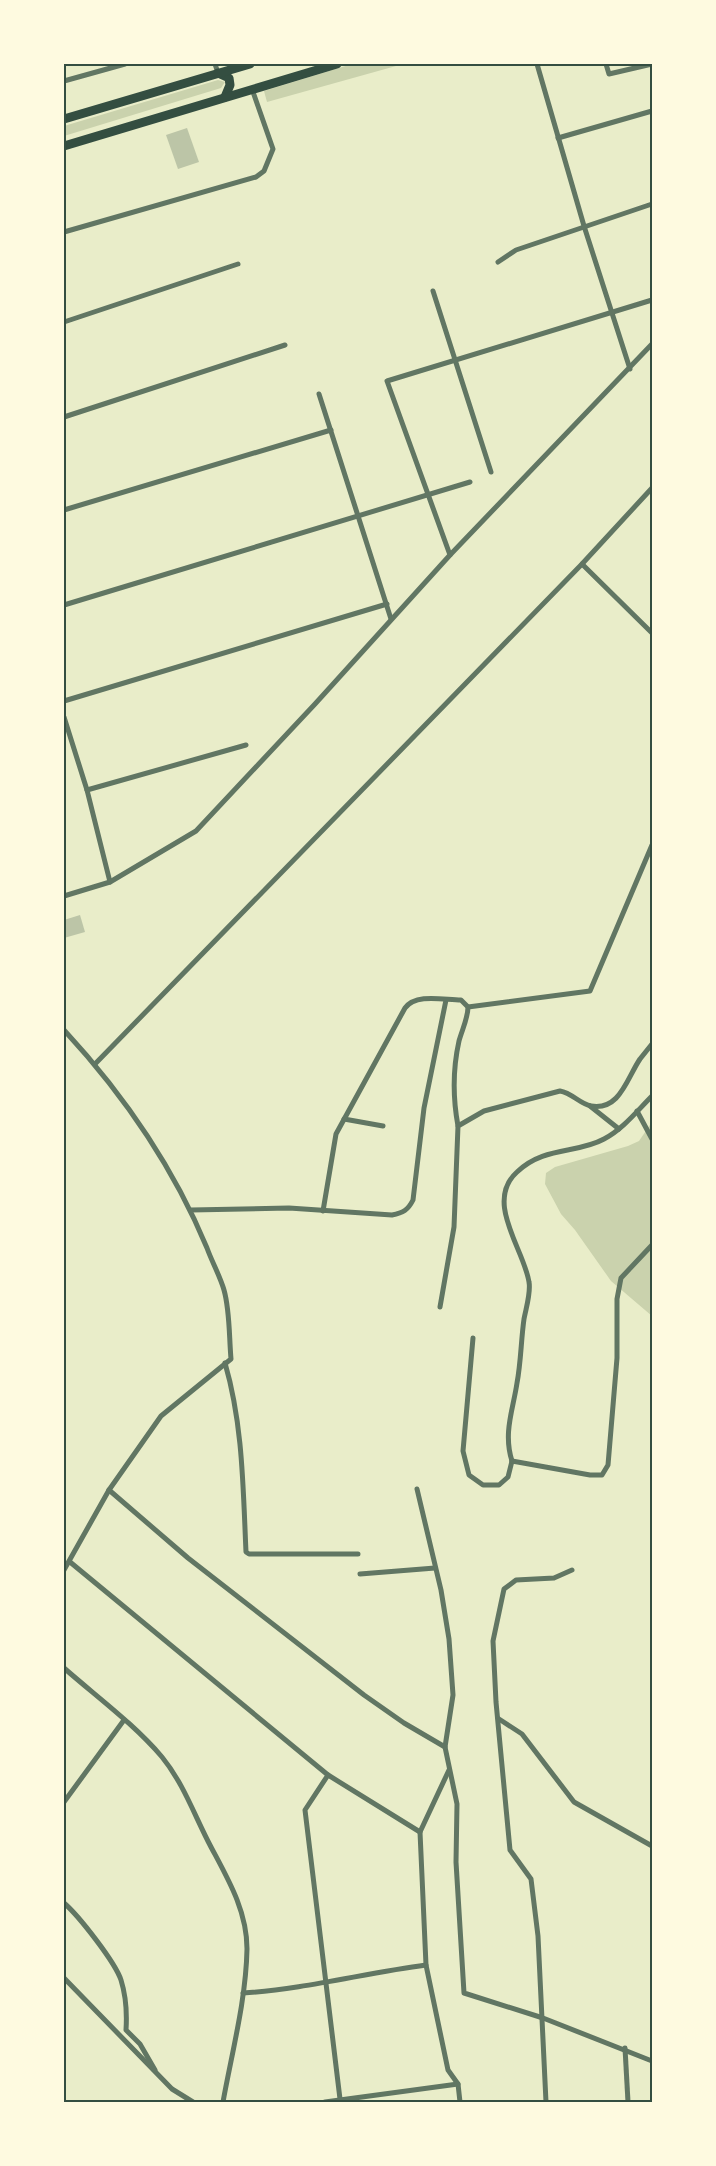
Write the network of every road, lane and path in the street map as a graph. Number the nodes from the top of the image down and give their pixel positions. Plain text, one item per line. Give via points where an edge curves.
1 (125, 64) edge
2 (215, 64) edge
3 (250, 64) edge
4 (337, 64) edge
5 (537, 64) edge
6 (606, 64) edge
7 (652, 64) edge
8 (218, 73) junction
9 (64, 81) edge
10 (252, 89) junction
11 (225, 97) junction
12 (652, 111) edge
13 (64, 119) edge
14 (558, 138) junction
15 (64, 146) edge
16 (652, 204) edge
17 (584, 226) junction
18 (64, 232) edge
19 (498, 262) dead end
20 (238, 264) dead end
21 (433, 291) dead end
22 (652, 300) edge
23 (611, 314) junction
24 (64, 322) edge
25 (652, 344) edge
26 (285, 345) dead end
27 (456, 360) junction
28 (630, 369) junction
29 (319, 394) dead end
30 (64, 417) edge
31 (331, 430) junction
32 (491, 472) dead end
33 (470, 482) dead end
34 (652, 488) edge
35 (428, 495) junction
36 (64, 510) edge
37 (358, 516) junction
38 (450, 556) junction
39 (582, 564) junction
40 (386, 604) junction
41 (64, 605) edge
42 (391, 619) junction
43 (652, 632) edge
44 (64, 701) edge
45 (64, 717) edge
46 (246, 745) dead end
47 (86, 790) junction
48 (652, 845) edge
49 (110, 882) junction
50 (64, 896) edge
51 (446, 1000) junction
52 (468, 1007) junction
53 (64, 1030) edge
54 (652, 1044) edge
55 (95, 1064) junction
56 (652, 1096) edge
57 (589, 1106) junction
58 (637, 1111) junction
59 (344, 1119) junction
60 (382, 1126) dead end
61 (458, 1126) junction
62 (618, 1129) junction
63 (652, 1139) edge
64 (191, 1210) junction
65 (323, 1210) junction
66 (652, 1245) edge
67 (440, 1306) dead end
68 (473, 1338) dead end
69 (225, 1363) junction
70 (512, 1461) junction
71 (417, 1489) dead end
72 (110, 1490) junction
73 (358, 1554) dead end
74 (70, 1562) junction
75 (435, 1568) junction
76 (64, 1570) edge
77 (572, 1570) dead end
78 (360, 1574) dead end
79 (64, 1668) edge
80 (499, 1719) junction
81 (124, 1720) junction
82 (445, 1747) junction
83 (449, 1769) junction
84 (328, 1775) junction
85 (64, 1802) edge
86 (420, 1832) junction
87 (652, 1846) edge
88 (64, 1903) edge
89 (426, 1965) junction
90 (64, 1978) edge
91 (326, 1983) junction
92 (243, 1993) junction
93 (543, 2018) junction
94 (625, 2048) junction
95 (652, 2060) edge
96 (154, 2070) junction
97 (458, 2084) junction
98 (340, 2099) junction
99 (193, 2102) edge
100 (223, 2102) edge
101 (325, 2102) edge
102 (460, 2102) edge
103 (546, 2102) edge
104 (628, 2102) edge

1 - 9 street
2 - 8 street
3 - 8 main road
4 - 10 main road
5 - 14 street
6 - 7 street via 609,74
8 - 11 main road via 229,78
8 - 13 main road
10 - 11 main road
10 - 18 street via 273,149 264,171 256,177
11 - 15 main road
12 - 14 street
14 - 17 street
16 - 17 street
17 - 19 street via 516,250
17 - 23 street
20 - 24 street
21 - 27 street
22 - 23 street
23 - 27 street
23 - 28 street
25 - 28 street
26 - 30 street
27 - 32 street
27 - 35 street via 386,381
28 - 38 street
29 - 31 street
31 - 36 street
31 - 37 street
33 - 35 street
34 - 39 street
35 - 37 street
35 - 38 street
37 - 40 street
37 - 41 street
38 - 42 street
39 - 43 street
39 - 55 street
40 - 42 street
40 - 44 street
42 - 49 street via 196,831
45 - 47 street
46 - 47 street
47 - 49 street
48 - 52 street via 590,991
49 - 50 street
51 - 52 street via 461,1000
51 - 59 street via 417,999 410,1002
51 - 65 street via 430,1067 413,1200 409,1208 392,1215
52 - 61 street via 456,1068 454,1107
53 - 55 street
54 - 57 street via 615,1099 606,1106
55 - 64 street via 149,1136
56 - 58 street
57 - 61 street via 569,1092 560,1091 484,1111
57 - 62 street
58 - 62 street
58 - 63 street
59 - 60 street
59 - 65 street via 336,1134
61 - 67 street via 454,1227
62 - 70 street via 603,1140 537,1158 516,1172 507,1185 508,1222 530,1282 517,1384 508,1425 508,1448
64 - 65 street
64 - 69 street via 224,1292 231,1358
66 - 70 street via 621,1278 608,1465 602,1475
68 - 70 street via 462,1451 469,1475 483,1485 499,1485 508,1477
69 - 72 street via 161,1416
69 - 73 street via 234,1395 242,1452 246,1552
71 - 75 street
72 - 74 street
72 - 82 street via 188,1558 364,1695 404,1724
74 - 76 street
74 - 84 street
75 - 78 street
75 - 82 street via 449,1639 453,1695
77 - 80 street via 554,1578 516,1580 504,1589 493,1641
79 - 81 street
80 - 87 street via 522,1734 574,1802
80 - 93 street via 510,1850 531,1879
81 - 85 street
81 - 92 street via 162,1758 189,1799 232,1885 242,1914 247,1947
82 - 83 street
83 - 86 street
83 - 93 street via 457,1804 456,1862 464,1993
84 - 86 street
84 - 91 street via 305,1810
86 - 89 street
88 - 96 street via 89,1930 121,1979 127,2010 126,2030 140,2044
89 - 91 street via 384,1970
89 - 97 street via 448,2070
90 - 96 street
91 - 92 street
91 - 98 street
92 - 100 street
93 - 94 street
93 - 103 street
94 - 95 street
94 - 104 street
96 - 99 street via 172,2089
97 - 98 street
97 - 102 street
98 - 101 street

